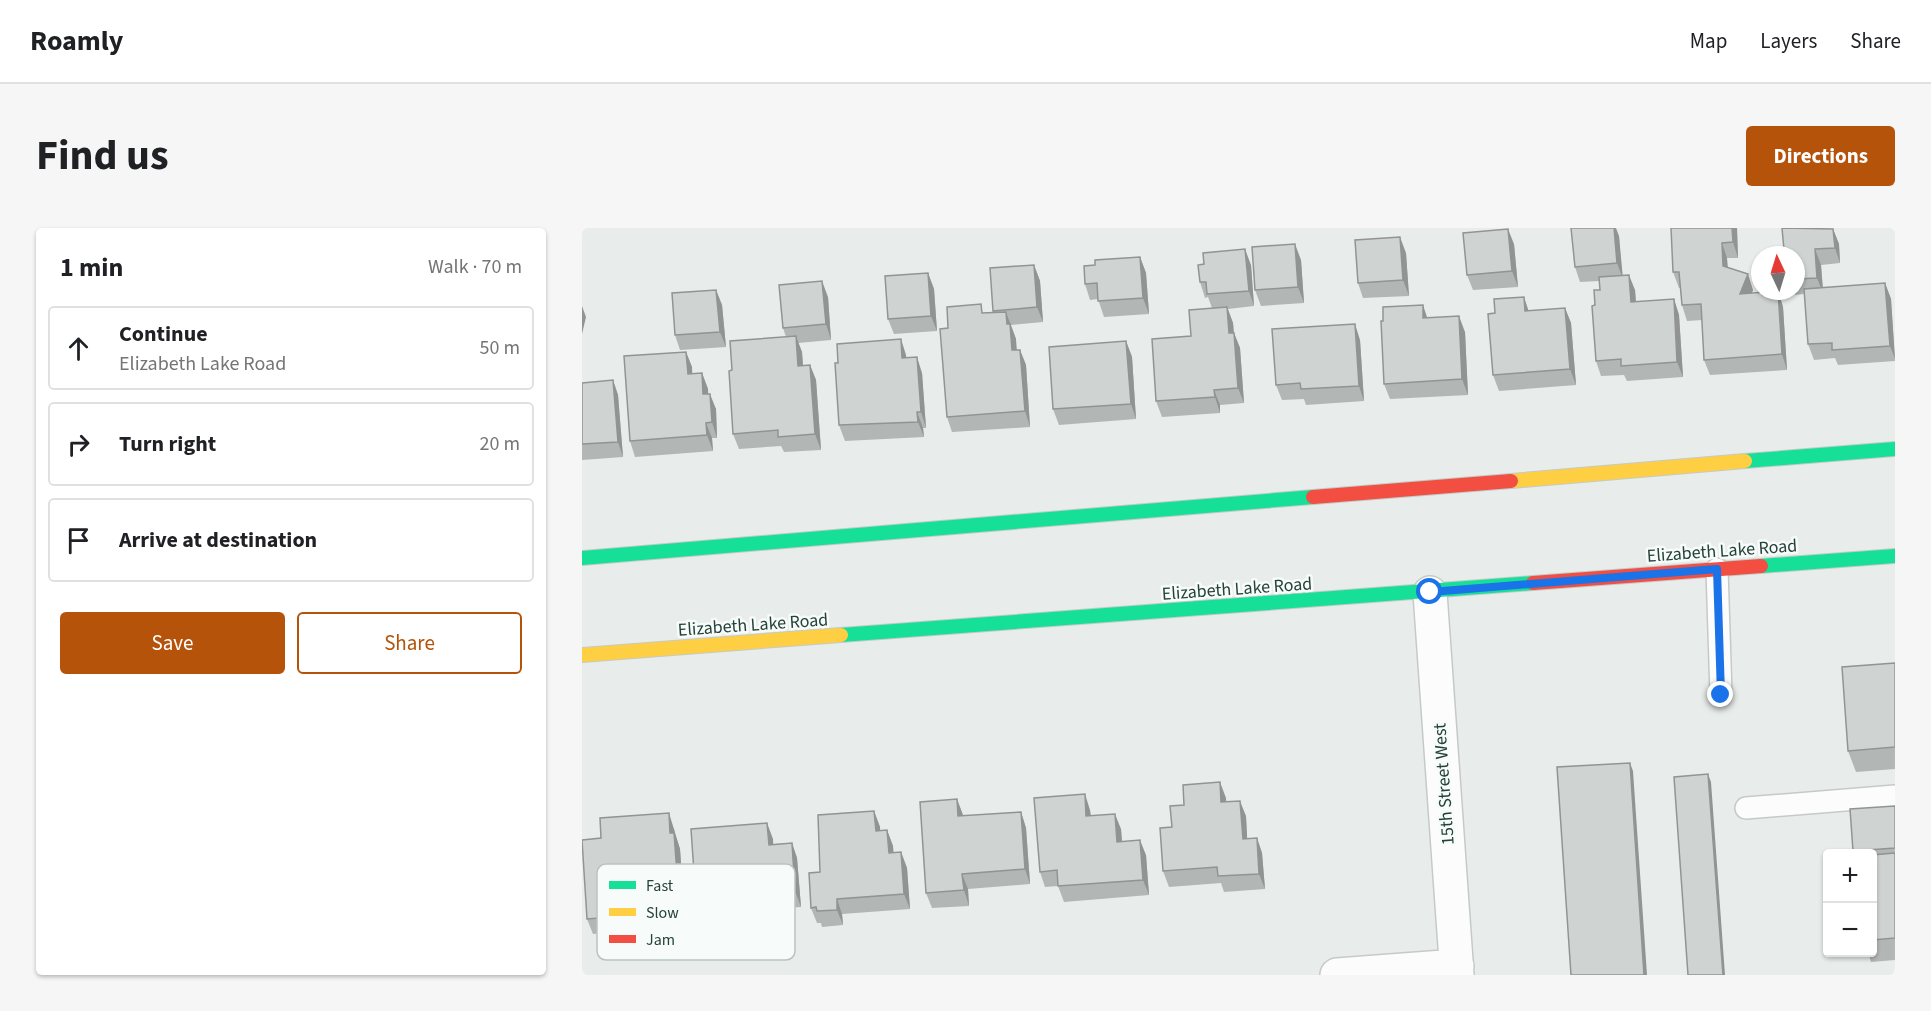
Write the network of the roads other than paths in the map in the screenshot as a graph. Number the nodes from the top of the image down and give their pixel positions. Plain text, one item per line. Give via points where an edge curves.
1 (1895, 449) edge
2 (1895, 556) edge
3 (582, 558) edge
4 (1717, 569) junction
5 (1430, 592) junction
6 (582, 655) edge
7 (1721, 695) dead end
8 (1895, 796) edge
9 (1746, 808) dead end
10 (1457, 971) edge
11 (1337, 975) edge

1 - 3 main road
2 - 4 main road, Elizabeth Lake Road
4 - 5 main road, Elizabeth Lake Road
4 - 7 lane
5 - 6 main road, Elizabeth Lake Road
5 - 10 street, 15th Street West
8 - 9 lane
10 - 11 street

